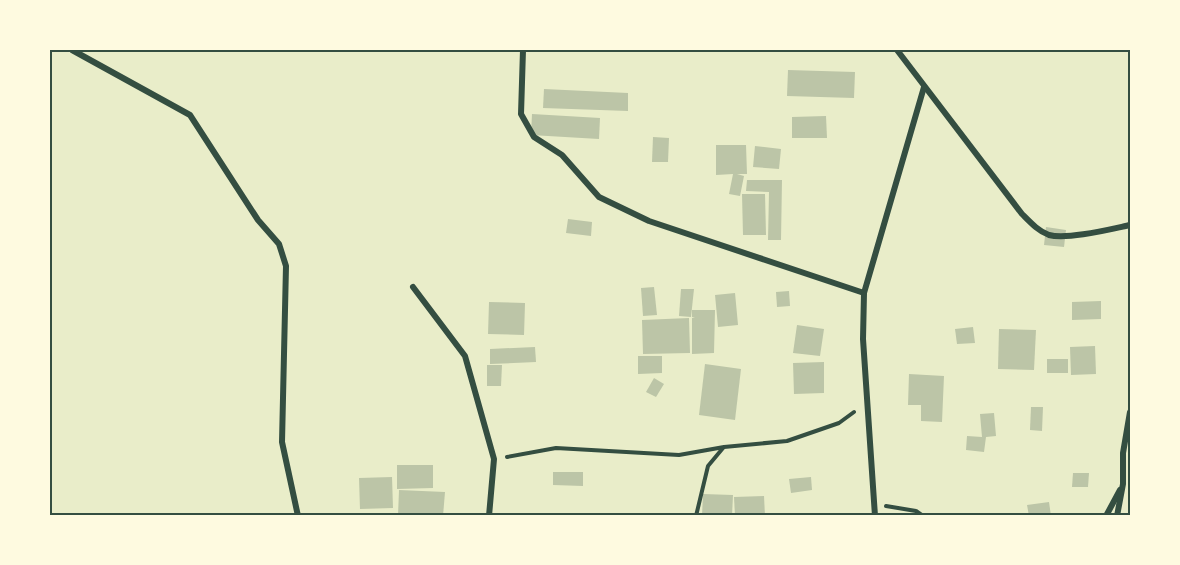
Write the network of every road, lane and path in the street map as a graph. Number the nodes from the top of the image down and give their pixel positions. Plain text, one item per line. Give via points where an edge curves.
1 (72, 50) edge
2 (523, 50) edge
3 (897, 50) edge
4 (924, 87) junction
5 (1131, 225) edge
6 (413, 287) dead end
7 (864, 293) junction
8 (867, 402) junction
9 (1131, 412) edge
10 (724, 447) junction
11 (494, 459) junction
12 (1123, 484) junction
13 (874, 503) junction
14 (298, 516) edge
15 (489, 516) edge
16 (696, 516) edge
17 (875, 516) edge
18 (923, 516) edge
19 (1106, 516) edge
20 (1117, 516) edge

1 - 14 street via 190,115 258,220 279,244 286,266 282,442
2 - 7 street via 521,114 534,137 562,155 599,197 649,221
3 - 4 street
4 - 5 street via 1033,225 1050,235
4 - 7 street
6 - 11 street via 465,356
7 - 8 street
8 - 10 path via 839,423 787,441
8 - 13 street
9 - 12 street via 1123,453
10 - 11 path via 679,455 556,448
10 - 16 path via 708,466
11 - 15 street
12 - 19 street
12 - 20 street
13 - 17 street
13 - 18 path via 916,511

